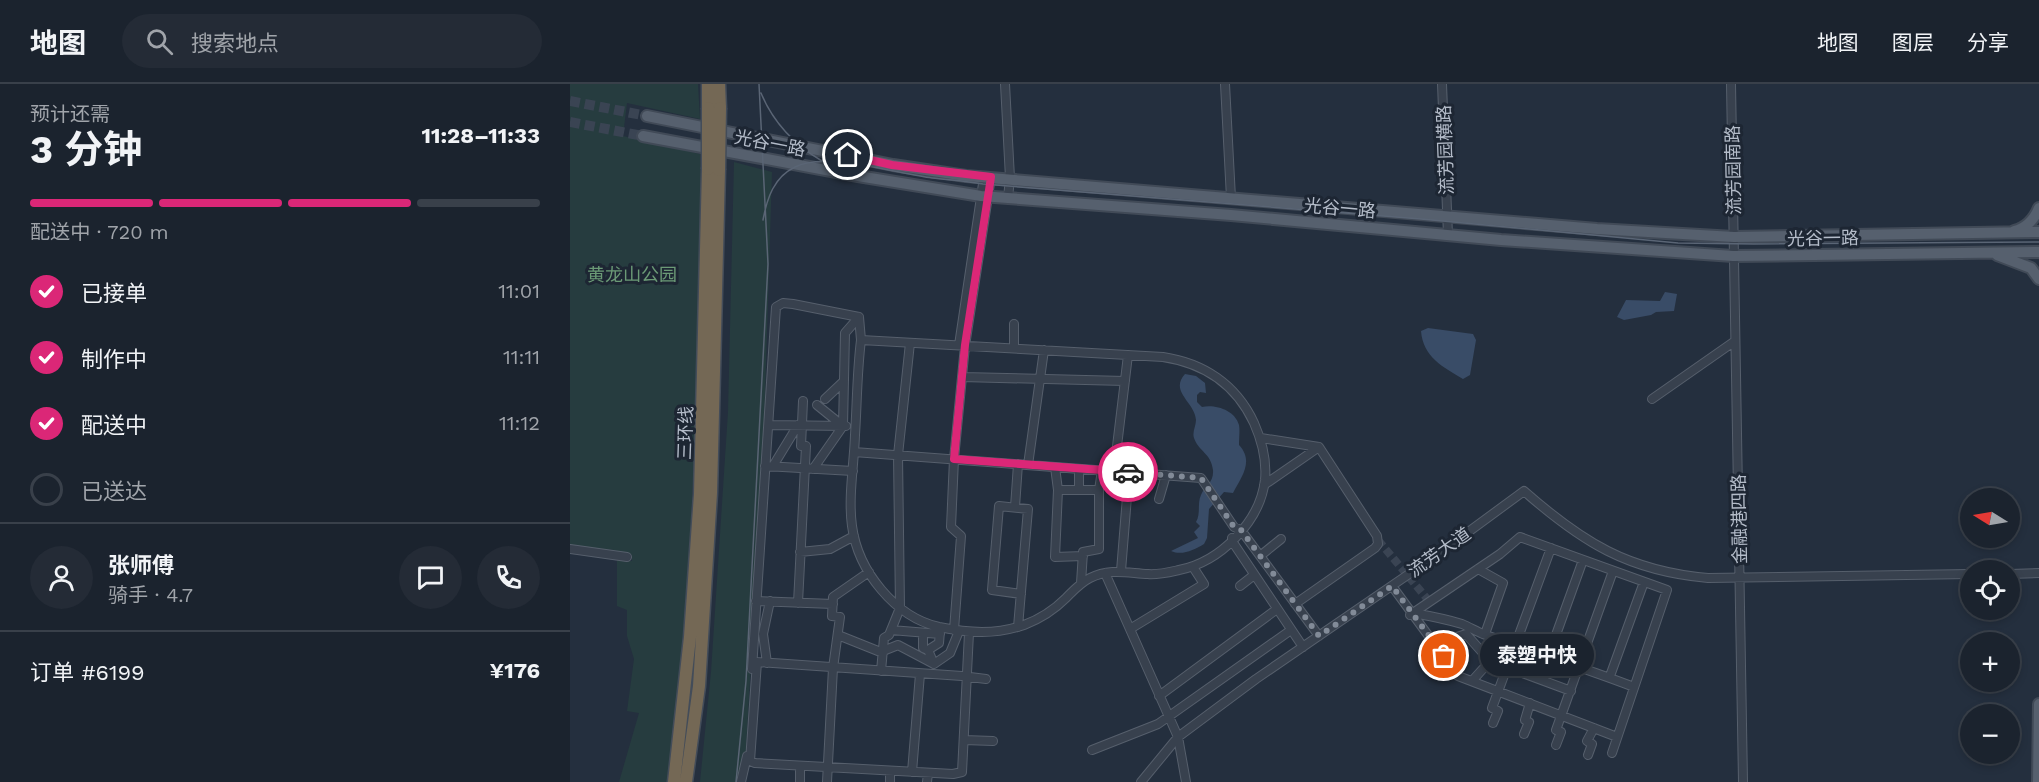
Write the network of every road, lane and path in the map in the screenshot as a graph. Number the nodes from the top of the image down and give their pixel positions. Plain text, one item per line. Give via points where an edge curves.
1 (708, 84) edge
2 (719, 84) edge
3 (1005, 84) edge
4 (1225, 84) edge
5 (1442, 84) edge
6 (1731, 84) edge
7 (714, 108) junction
8 (647, 116) tunnel mouth
9 (643, 136) tunnel mouth
10 (714, 170) junction
11 (988, 177) junction
12 (1010, 178) junction
13 (985, 196) junction
14 (1008, 198) junction
15 (1231, 198) junction
16 (2039, 208) edge
17 (1447, 216) junction
18 (2039, 232) edge
19 (2006, 233) junction
20 (1448, 235) junction
21 (1734, 237) junction
22 (1988, 252) junction
23 (2039, 252) edge
24 (1733, 256) junction
25 (2039, 279) edge
26 (860, 317) junction
27 (1014, 324) dead end
28 (861, 340) junction
29 (1735, 341) junction
30 (910, 343) junction
31 (962, 345) junction
32 (1014, 348) junction
33 (1044, 350) junction
34 (1128, 355) junction
35 (962, 377) junction
36 (1040, 379) junction
37 (1125, 381) junction
38 (843, 382) junction
39 (825, 399) dead end
40 (1652, 399) dead end
41 (803, 401) dead end
42 (817, 405) dead end
43 (770, 424) junction
44 (800, 425) junction
45 (843, 426) junction
46 (856, 426) junction
47 (1261, 438) junction
48 (1319, 447) junction
49 (854, 452) junction
50 (898, 455) junction
51 (954, 459) junction
52 (1018, 464) junction
53 (1028, 465) junction
54 (769, 466) junction
55 (1055, 467) junction
56 (804, 468) junction
57 (813, 469) junction
58 (1079, 469) junction
59 (1102, 470) junction
60 (853, 471) junction
61 (1114, 471) junction
62 (1129, 472) junction
63 (1166, 475) junction
64 (1264, 484) junction
65 (1058, 490) junction
66 (1079, 490) junction
67 (1099, 490) junction
68 (1159, 499) dead end
69 (1015, 507) junction
70 (1238, 529) junction
71 (854, 536) junction
72 (1281, 539) dead end
73 (1232, 541) junction
74 (1551, 548) junction
75 (570, 549) edge
76 (800, 552) junction
77 (1083, 556) junction
78 (1260, 556) junction
79 (627, 557) dead end
80 (1583, 560) junction
81 (1193, 567) junction
82 (1478, 569) junction
83 (1121, 571) junction
84 (1613, 571) junction
85 (869, 572) junction
86 (1105, 573) junction
87 (2039, 573) edge
88 (1960, 574) edge
89 (2020, 574) edge
90 (1254, 575) junction
91 (1740, 579) junction
92 (1644, 582) junction
93 (1081, 583) junction
94 (1240, 586) dead end
95 (1392, 586) junction
96 (1021, 594) junction
97 (756, 601) junction
98 (770, 602) junction
99 (798, 603) junction
100 (833, 604) junction
101 (1295, 604) junction
102 (900, 608) junction
103 (1277, 609) junction
104 (1411, 614) junction
105 (1018, 627) junction
106 (1130, 629) junction
107 (891, 630) junction
108 (1292, 630) junction
109 (940, 631) junction
110 (957, 631) junction
111 (759, 633) junction
112 (969, 633) junction
113 (923, 634) junction
114 (1485, 634) junction
115 (838, 635) junction
116 (1319, 636) junction
117 (1435, 644) junction
118 (1516, 644) junction
119 (1303, 647) junction
120 (928, 650) junction
121 (883, 652) junction
122 (1548, 657) junction
123 (1490, 661) junction
124 (767, 663) junction
125 (934, 664) junction
126 (833, 668) junction
127 (1507, 668) junction
128 (1579, 668) junction
129 (881, 671) junction
130 (920, 674) junction
131 (939, 675) junction
132 (1610, 676) junction
133 (967, 677) junction
134 (986, 679) dead end
135 (1469, 680) junction
136 (699, 686) junction
137 (1634, 687) junction
138 (1465, 688) dead end
139 (1498, 691) junction
140 (1570, 691) junction
141 (1160, 696) junction
142 (1530, 703) junction
143 (2039, 704) edge
144 (1562, 715) junction
145 (1168, 716) junction
146 (1493, 723) dead end
147 (1594, 728) junction
148 (1524, 734) dead end
149 (1178, 737) junction
150 (1617, 737) junction
151 (964, 740) junction
152 (993, 741) dead end
153 (1556, 745) dead end
154 (1092, 750) dead end
155 (1612, 753) dead end
156 (1588, 755) dead end
157 (800, 766) junction
158 (827, 767) junction
159 (890, 771) junction
160 (912, 772) junction
161 (928, 773) junction
162 (674, 782) edge
163 (686, 782) edge
164 (694, 782) edge
165 (741, 782) edge
166 (800, 782) edge
167 (827, 782) edge
168 (890, 782) edge
169 (927, 782) edge
170 (1141, 782) edge
171 (1186, 782) edge
172 (1743, 782) edge
173 (2038, 782) edge

1 - 7 highway, 三环线
2 - 7 highway, 三环线
3 - 12 street
4 - 15 street
5 - 17 street, 流芳园横路
6 - 21 street, 流芳园南路
7 - 10 highway, 三环线, bridge
8 - 11 main road, 光谷一路 via 892,165
9 - 13 main road, 光谷一路
10 - 136 highway, 三环线 via 711,481
10 - 162 highway, 三环线 via 700,494
11 - 12 main road, 光谷一路
11 - 13 street
12 - 14 street
12 - 15 main road, 光谷一路
13 - 14 main road, 光谷一路
13 - 31 street
14 - 20 main road, 光谷一路
15 - 17 main road, 光谷一路
16 - 19 main road via 2021,229
17 - 20 street, 流芳园横路
17 - 21 main road, 光谷一路
18 - 19 main road, 光谷一路
19 - 21 main road, 光谷一路
20 - 24 main road, 光谷一路
21 - 24 street, 流芳园南路
22 - 23 main road, 光谷一路
22 - 24 main road, 光谷一路
22 - 25 main road via 2031,268
24 - 29 street, 金融港四路
26 - 28 street
26 - 38 street via 845,333
26 - 43 street via 793,304 776,307
27 - 32 street
28 - 30 street
28 - 46 street
29 - 40 street
29 - 91 street, 金融港四路
30 - 31 street
30 - 50 street
31 - 32 street
31 - 35 street
32 - 33 street
33 - 34 street
33 - 36 street
34 - 37 street
34 - 47 street via 1185,361 1216,376 1240,400
35 - 36 street
35 - 51 street
36 - 37 street
36 - 53 street
37 - 61 street
38 - 39 street
38 - 45 street
41 - 44 street
42 - 45 street
43 - 44 street
43 - 54 street
44 - 45 street
44 - 54 street
44 - 56 street via 801,446 806,446
45 - 46 street
45 - 57 street
46 - 49 street
47 - 48 street
47 - 64 street
48 - 64 street
48 - 101 street via 1341,487 1377,536 1377,544
49 - 50 street
49 - 60 street
50 - 51 street
50 - 102 street
51 - 52 street
51 - 110 street via 951,527 962,536
52 - 53 street
52 - 69 street
53 - 55 street
54 - 56 street
54 - 97 street
55 - 58 street
55 - 65 street
56 - 57 street
56 - 76 street
57 - 60 street
58 - 59 street
58 - 66 street
59 - 61 street
59 - 67 street
60 - 71 street
61 - 62 street
62 - 63 street
62 - 83 street
63 - 68 street
63 - 70 street via 1201,478
64 - 70 street via 1255,510
65 - 66 street
65 - 77 street via 1055,557
66 - 67 street
67 - 77 street via 1099,549 1083,552
69 - 96 street via 1028,509
69 - 96 street via 999,506 992,590
70 - 73 street
70 - 78 street
71 - 76 street via 830,549
71 - 85 street
72 - 78 street
73 - 81 street
73 - 90 street
74 - 80 street
74 - 82 street via 1520,537
74 - 118 street
75 - 79 street
76 - 99 street
77 - 93 street
78 - 101 street
80 - 84 street
80 - 122 street
81 - 83 street via 1148,574
81 - 106 street via 1204,584
82 - 104 street
82 - 114 street via 1503,584
83 - 86 street
84 - 92 street
84 - 128 street
85 - 100 street via 833,597
85 - 102 street
86 - 93 street
86 - 106 street
87 - 89 street
88 - 91 street
90 - 94 street
90 - 103 street
91 - 95 street, 流芳大道 via 1695,577 1631,562 1580,537 1524,491
91 - 172 street, 金融港四路
92 - 132 street
92 - 137 street via 1667,590
93 - 105 street via 1049,612
95 - 104 street
95 - 116 street, 流芳大道
96 - 105 street
97 - 98 street
97 - 111 street
98 - 99 street
98 - 111 street
99 - 100 street
100 - 115 street via 832,616 840,617
101 - 116 street
102 - 107 street
102 - 109 street
103 - 108 street
103 - 141 street
104 - 114 street via 1454,622
104 - 117 street
105 - 112 street
106 - 141 street
107 - 113 street
107 - 121 street via 884,638
108 - 119 street
108 - 145 street
109 - 110 street
109 - 113 street
109 - 120 street via 939,643
110 - 112 street
110 - 125 street via 950,652
111 - 124 street
111 - 165 street
112 - 133 street
113 - 120 street via 923,648
114 - 118 street
115 - 121 street
115 - 126 street
116 - 119 street, 流芳大道
117 - 123 street via 1466,633
117 - 135 street via 1458,676
118 - 122 street
118 - 127 street
119 - 149 street, 流芳大道
120 - 125 street
121 - 125 street via 898,645
121 - 129 street
122 - 128 street
123 - 127 street
123 - 135 street
124 - 126 street
124 - 157 street via 757,662 750,761
125 - 131 street
126 - 129 street
126 - 158 street
127 - 139 street
127 - 140 street
128 - 132 street
128 - 140 street
129 - 130 street
130 - 131 street
130 - 160 street
131 - 133 street
132 - 137 street
133 - 134 street
133 - 151 street
135 - 138 street
135 - 139 street
136 - 163 highway, 三环线
136 - 164 highway
137 - 150 street
139 - 142 street
139 - 146 street via 1492,708 1498,711
140 - 144 street
141 - 145 street
142 - 144 street
142 - 148 street
143 - 173 main road
144 - 147 street
144 - 153 street
145 - 149 street
145 - 154 street via 1158,724
147 - 150 street
147 - 156 street via 1587,741 1593,744
149 - 170 street, 流芳大道
149 - 171 street
150 - 155 street
151 - 152 street
151 - 161 street via 962,772
157 - 158 street
157 - 166 street
158 - 159 street
158 - 167 street
159 - 160 street
159 - 168 street
160 - 161 street
161 - 169 street

